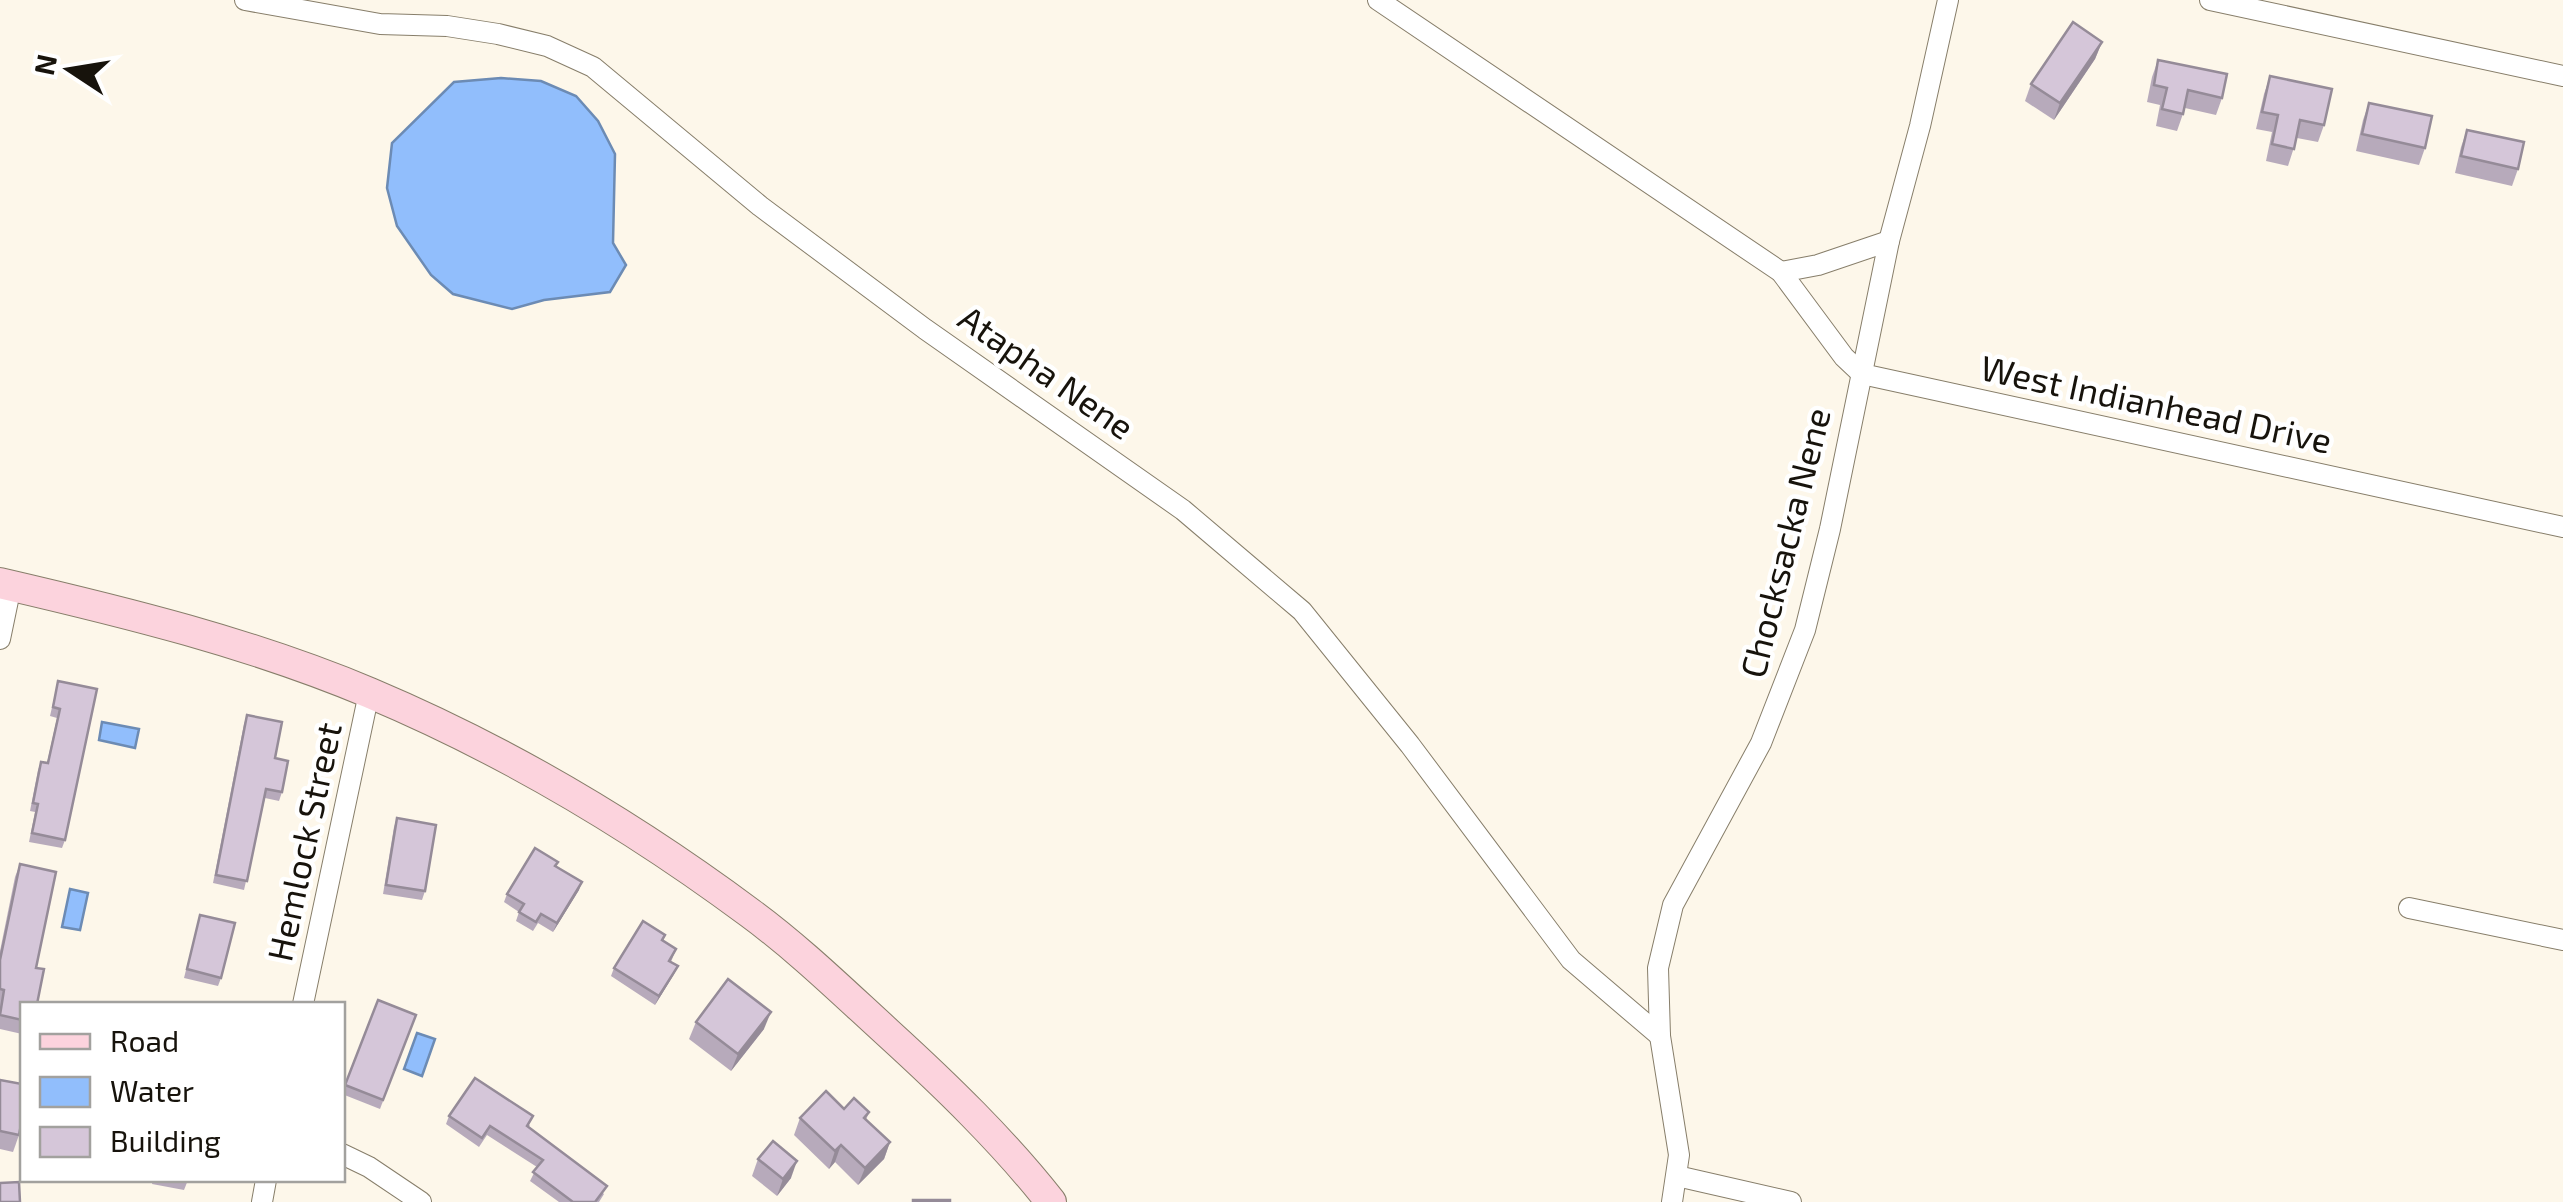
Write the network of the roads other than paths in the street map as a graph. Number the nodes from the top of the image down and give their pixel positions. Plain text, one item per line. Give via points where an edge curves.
1 (245, 0) edge
2 (1378, 0) edge
3 (1948, 0) edge
4 (2210, 0) edge
5 (2563, 76) edge
6 (1889, 241) junction
7 (1781, 272) junction
8 (1862, 374) junction
9 (2563, 527) edge
10 (5, 584) edge
11 (0, 638) edge
12 (369, 693) junction
13 (2409, 908) dead end
14 (2563, 940) edge
15 (304, 1002) edge
16 (1660, 1036) junction
17 (345, 1155) edge
18 (1677, 1176) junction
19 (421, 1202) edge
20 (1051, 1202) edge
21 (1672, 1202) edge
22 (1791, 1202) edge

1 - 16 street, Atapha Nene via 380,24 498,34 593,67 760,206 1184,510 1302,611 1570,960
2 - 7 street
3 - 6 street, Chocksacka Nene
4 - 5 street
6 - 7 street
6 - 8 street, Chocksacka Nene
7 - 8 street
8 - 9 street, West Indianhead Drive
8 - 16 street, Chocksacka Nene via 1830,529 1790,674 1761,743 1674,905 1658,968
10 - 11 street
10 - 12 main road via 218,639
12 - 15 street, Hemlock Street
12 - 20 main road via 548,781 752,914 922,1064
13 - 14 street
16 - 18 street, Chocksacka Nene via 1676,1122
17 - 19 street
18 - 21 street, Chocksacka Nene
18 - 22 street

